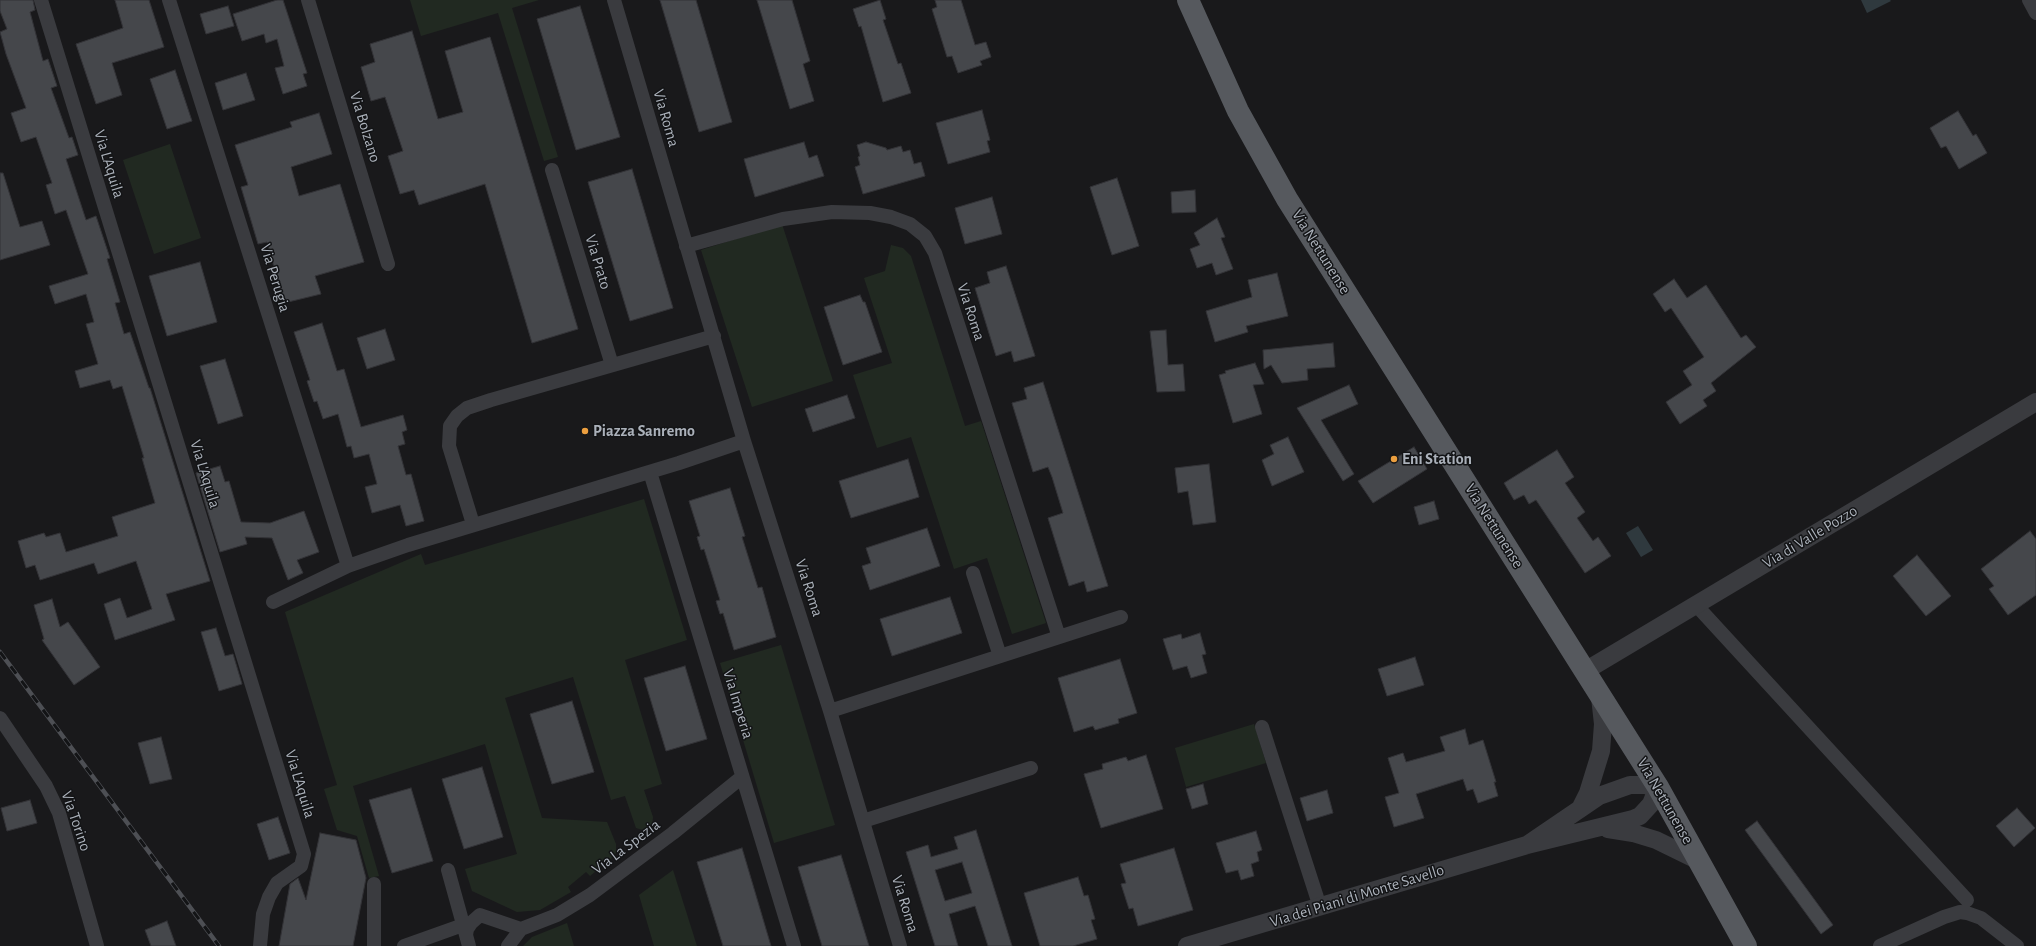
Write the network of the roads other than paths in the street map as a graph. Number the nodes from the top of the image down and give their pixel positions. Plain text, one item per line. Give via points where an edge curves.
1 (41, 0) edge
2 (169, 0) edge
3 (308, 0) edge
4 (614, 0) edge
5 (1188, 0) edge
6 (2029, 0) edge
7 (2036, 13) edge
8 (552, 170) dead end
9 (686, 246) junction
10 (388, 264) dead end
11 (714, 336) junction
12 (612, 365) junction
13 (2036, 402) edge
14 (744, 441) junction
15 (650, 472) junction
16 (473, 524) junction
17 (348, 566) junction
18 (973, 573) dead end
19 (273, 602) dead end
20 (1696, 605) junction
21 (1121, 617) dead end
22 (1059, 637) junction
23 (1000, 656) junction
24 (1585, 671) junction
25 (1599, 694) junction
26 (830, 711) junction
27 (0, 718) edge
28 (1262, 727) dead end
29 (1030, 768) dead end
30 (742, 777) junction
31 (1658, 787) junction
32 (1581, 807) junction
33 (863, 821) junction
34 (1601, 828) junction
35 (1527, 845) junction
36 (1699, 861) junction
37 (448, 870) dead end
38 (374, 884) dead end
39 (1967, 900) dead end
40 (457, 903) junction
41 (1320, 907) junction
42 (480, 915) junction
43 (522, 929) junction
44 (466, 936) edge
45 (97, 946) edge
46 (260, 946) edge
47 (374, 946) edge
48 (404, 946) edge
49 (508, 946) edge
50 (794, 946) edge
51 (900, 946) edge
52 (1187, 946) edge
53 (1746, 946) edge
54 (1880, 946) edge
55 (2017, 946) edge

1 - 46 street, Via L'Aquila via 304,854 301,866 277,883 269,896 263,914
2 - 17 street, Via Perugia
3 - 10 street, Via Bolzano
4 - 9 street, Via Roma
5 - 24 main road, Via Nettunense via 1238,111 1287,199
6 - 7 street
8 - 12 street, Via Prato
9 - 11 street, Via Roma
9 - 22 street, Via Roma via 783,219 832,212 870,213 891,217 910,224 925,236 935,253
11 - 12 street
11 - 14 street, Via Roma
12 - 16 street via 491,400 467,408 457,416 450,426 449,446
13 - 20 street, Via di Valle Pozzo
14 - 15 street
14 - 26 street, Via Roma
15 - 16 street
15 - 30 street, Via Imperia
16 - 17 street
17 - 19 street
18 - 23 street
20 - 24 street, Via di Valle Pozzo
20 - 39 street
21 - 22 street
22 - 23 street
23 - 26 street
24 - 25 main road, Via Nettunense
25 - 31 main road, Via Nettunense
25 - 32 street via 1603,724 1601,751
26 - 33 street, Via Roma
27 - 45 street, Via Torino via 46,786 59,812
28 - 41 street
29 - 33 street
30 - 43 street, Via La Spezia via 590,895 557,915
30 - 50 street, Via Imperia
31 - 32 street via 1630,785 1599,796
31 - 34 street via 1651,804 1640,816
31 - 36 main road, Via Nettunense
32 - 35 street via 1562,823
33 - 51 street, Via Roma
34 - 35 street
34 - 36 street via 1644,836 1667,844
35 - 41 street, Via dei Piani di Monte Savello
36 - 53 main road, Via Nettunense
37 - 40 street
38 - 47 street
40 - 42 street
40 - 44 street
41 - 52 street, Via dei Piani di Monte Savello
42 - 43 street
42 - 44 street via 471,923
43 - 49 street, Via La Spezia
44 - 48 street
54 - 55 street via 1944,916 1960,912 1981,918

